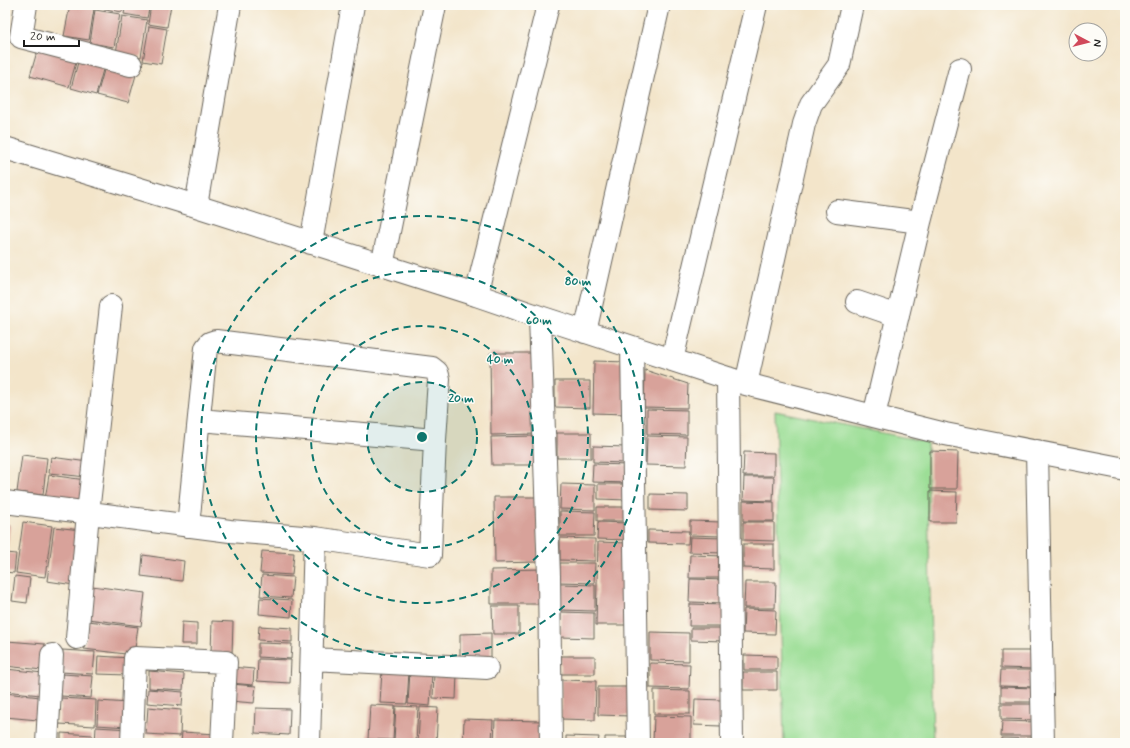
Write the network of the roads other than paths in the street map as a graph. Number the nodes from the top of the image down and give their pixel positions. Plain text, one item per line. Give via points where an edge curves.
1 (26, 5) edge
2 (230, 5) edge
3 (353, 5) edge
4 (435, 5) edge
5 (548, 5) edge
6 (659, 5) edge
7 (756, 5) edge
8 (852, 5) edge
9 (131, 65) dead end
10 (960, 69) dead end
11 (5, 148) edge
12 (196, 206) junction
13 (837, 211) dead end
14 (920, 222) junction
15 (311, 243) junction
16 (382, 266) junction
17 (476, 295) junction
18 (857, 302) dead end
19 (111, 306) dead end
20 (898, 316) junction
21 (540, 317) junction
22 (584, 332) junction
23 (632, 347) junction
24 (672, 360) junction
25 (737, 381) junction
26 (874, 416) junction
27 (199, 420) junction
28 (435, 440) junction
29 (1038, 451) junction
30 (1125, 469) edge
31 (5, 502) edge
32 (88, 513) junction
33 (188, 526) junction
34 (315, 538) junction
35 (77, 638) dead end
36 (52, 655) dead end
37 (312, 659) junction
38 (487, 668) dead end
39 (46, 743) edge
40 (132, 743) edge
41 (222, 743) edge
42 (309, 743) edge
43 (551, 743) edge
44 (638, 743) edge
45 (732, 743) edge
46 (1043, 743) edge

1 - 9 street via 21,37
2 - 12 street
3 - 15 street
4 - 16 street
5 - 17 street
6 - 22 street
7 - 24 street
8 - 25 street via 839,64 811,104 804,124
10 - 14 street
11 - 12 street
12 - 15 street
13 - 14 street
14 - 20 street
15 - 16 street
16 - 17 street
17 - 21 street
18 - 20 street
19 - 32 street
20 - 26 street
21 - 22 street
21 - 43 street via 549,576
22 - 23 street
23 - 24 street
23 - 44 street
24 - 25 street
25 - 26 street
25 - 45 street
26 - 29 street via 945,434
27 - 28 street
27 - 28 street via 206,348 216,341 432,368 437,372 439,379
27 - 33 street
28 - 34 street via 430,555
29 - 30 street
29 - 46 street
31 - 32 street
32 - 33 street
32 - 35 street
33 - 34 street
34 - 37 street
36 - 39 street
37 - 38 street
37 - 42 street
40 - 41 street via 135,658 226,662

